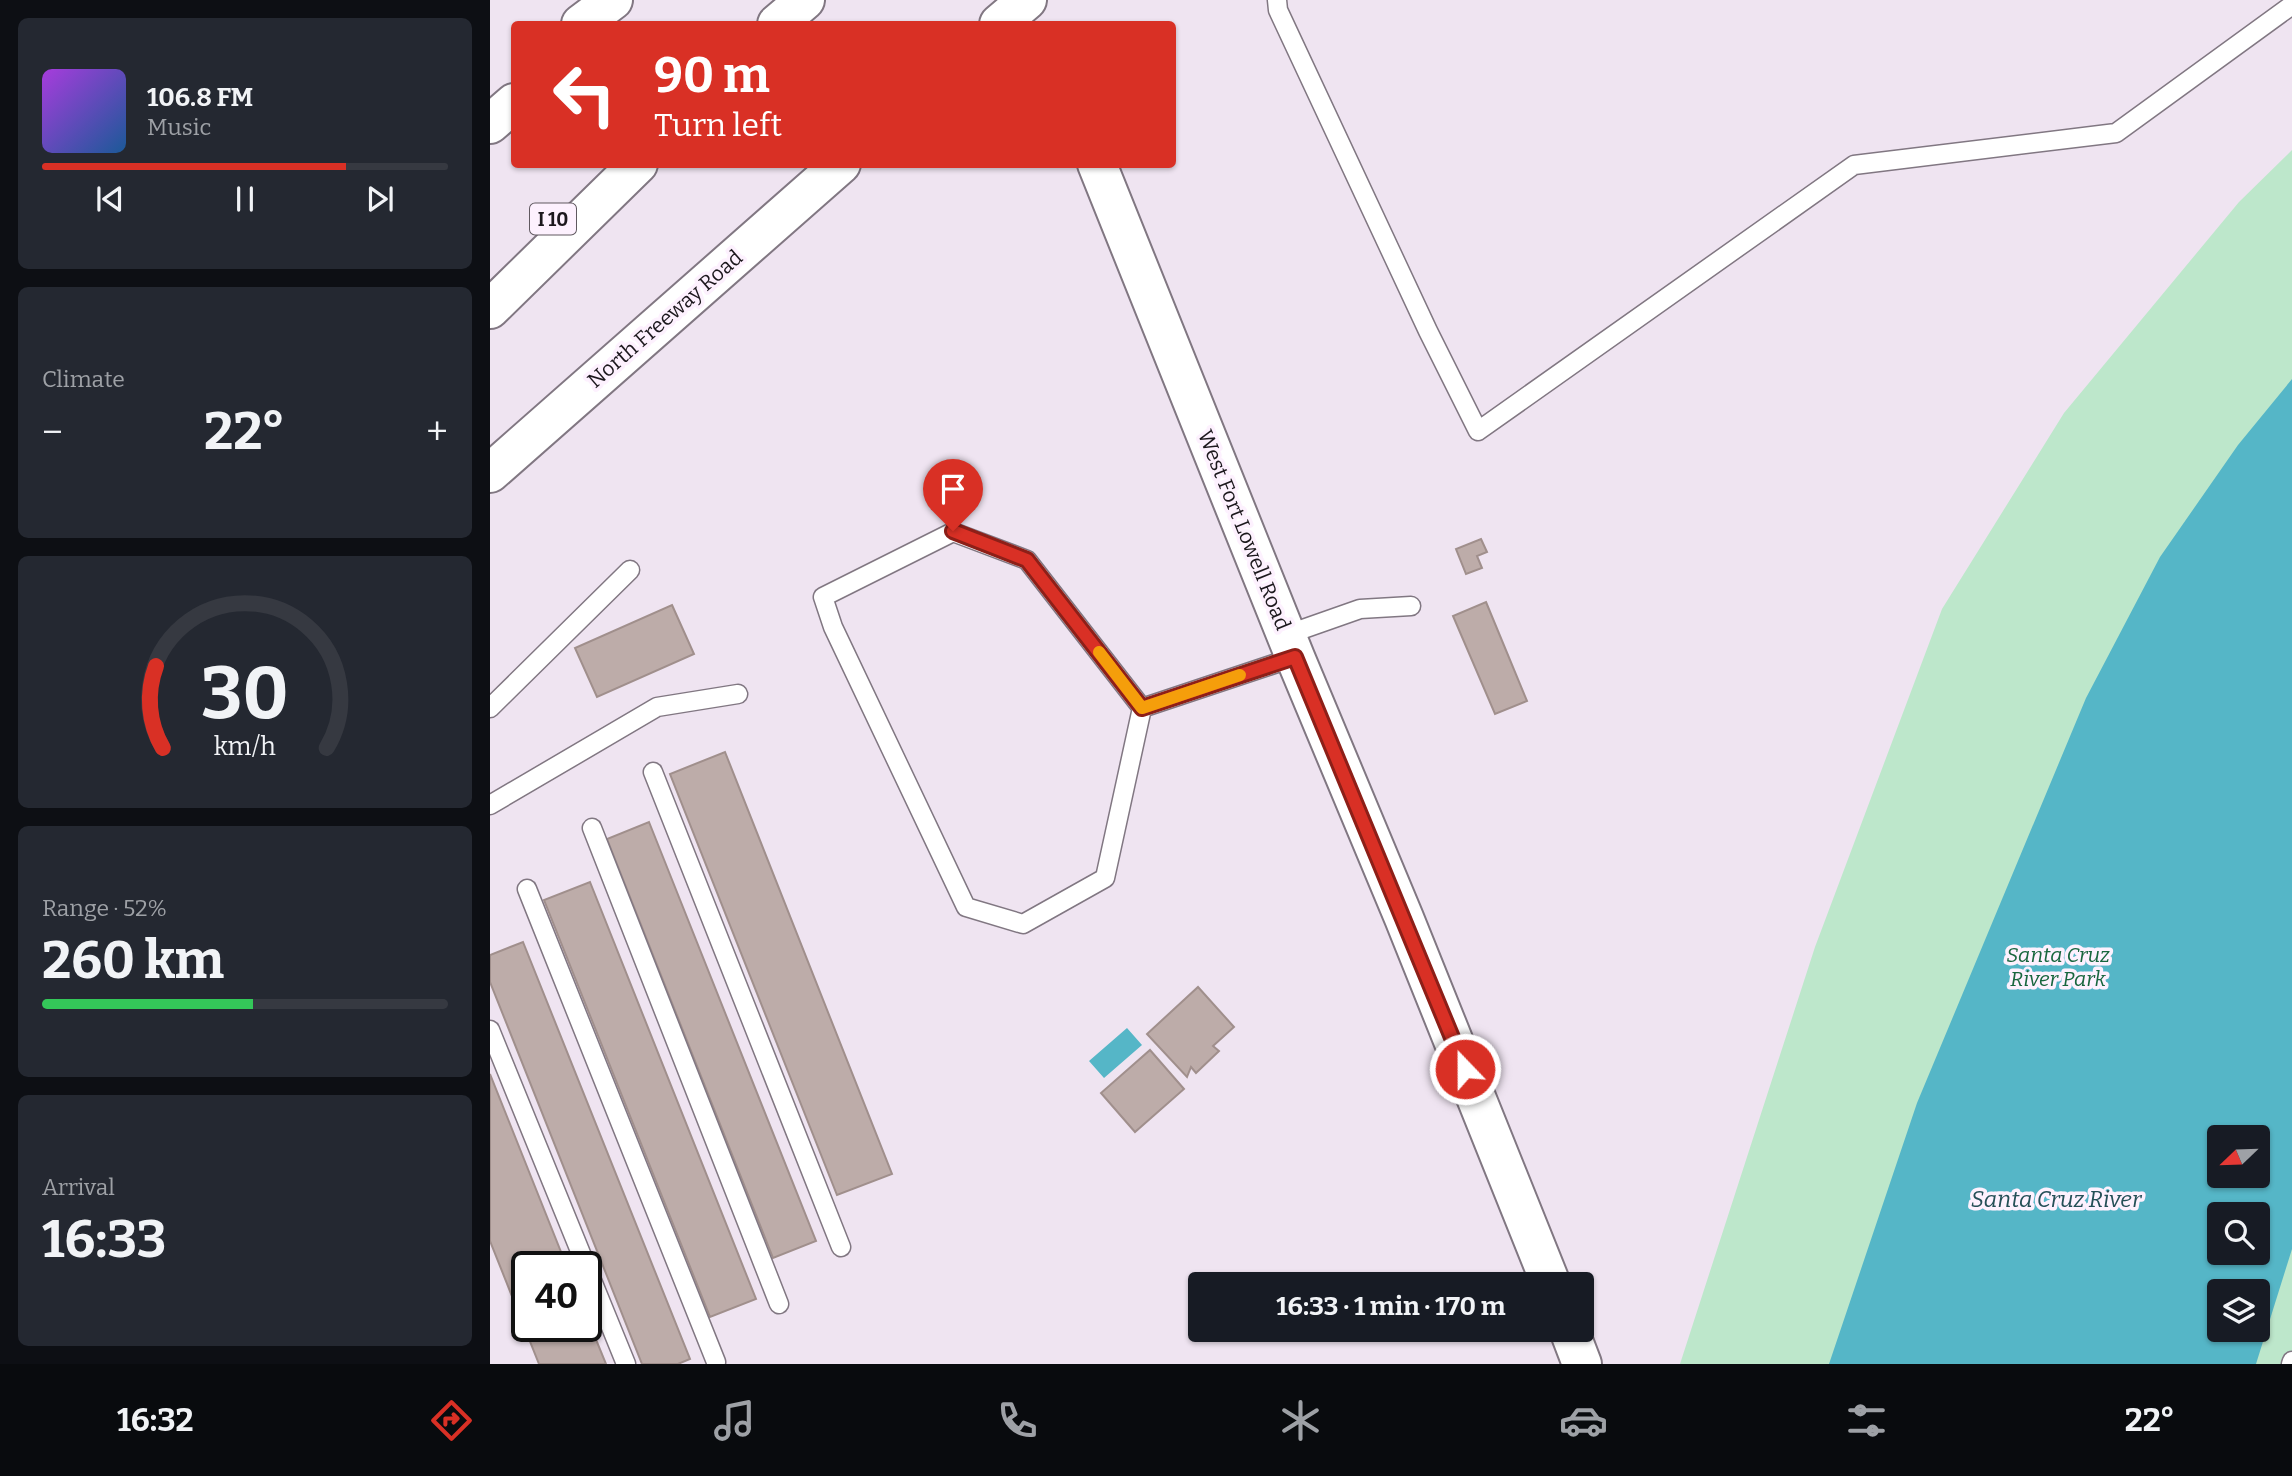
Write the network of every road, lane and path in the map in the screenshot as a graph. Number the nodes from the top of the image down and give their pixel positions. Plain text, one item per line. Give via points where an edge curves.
1 (613, 0) edge
2 (630, 0) edge
3 (806, 0) edge
4 (1029, 0) edge
5 (1277, 0) edge
6 (2292, 5) edge
7 (585, 21) edge
8 (606, 21) edge
9 (782, 21) edge
10 (1003, 21) edge
11 (1040, 21) edge
12 (511, 77) edge
13 (490, 94) edge
14 (511, 106) edge
15 (490, 124) edge
16 (611, 168) edge
17 (634, 168) edge
18 (836, 168) edge
19 (1099, 168) edge
20 (490, 274) edge
21 (490, 309) edge
22 (490, 473) edge
23 (630, 570) dead end
24 (1411, 606) dead end
25 (1291, 646) junction
26 (738, 694) dead end
27 (490, 708) edge
28 (1142, 708) junction
29 (653, 772) dead end
30 (490, 805) edge
31 (592, 828) dead end
32 (527, 889) dead end
33 (490, 1030) edge
34 (841, 1247) dead end
35 (1546, 1272) edge
36 (779, 1304) dead end
37 (1574, 1342) edge
38 (716, 1362) edge
39 (626, 1364) edge
40 (1582, 1364) edge

1 - 7 main road
2 - 8 main road
3 - 9 main road
4 - 10 main road
4 - 11 main road
5 - 6 lane via 1478,432 1854,164 2116,132
12 - 13 main road
14 - 15 main road
16 - 20 main road, I 10
17 - 21 main road
18 - 22 main road, North Freeway Road
19 - 25 main road, West Fort Lowell Road
23 - 27 lane
24 - 25 lane via 1360,609
25 - 28 lane
25 - 35 main road, West Fort Lowell Road
26 - 30 lane via 657,708
28 - 28 lane via 1027,560 953,531 822,597 965,907 1023,924 1105,878
29 - 34 lane
31 - 36 lane
32 - 38 lane
33 - 39 lane
37 - 40 main road

